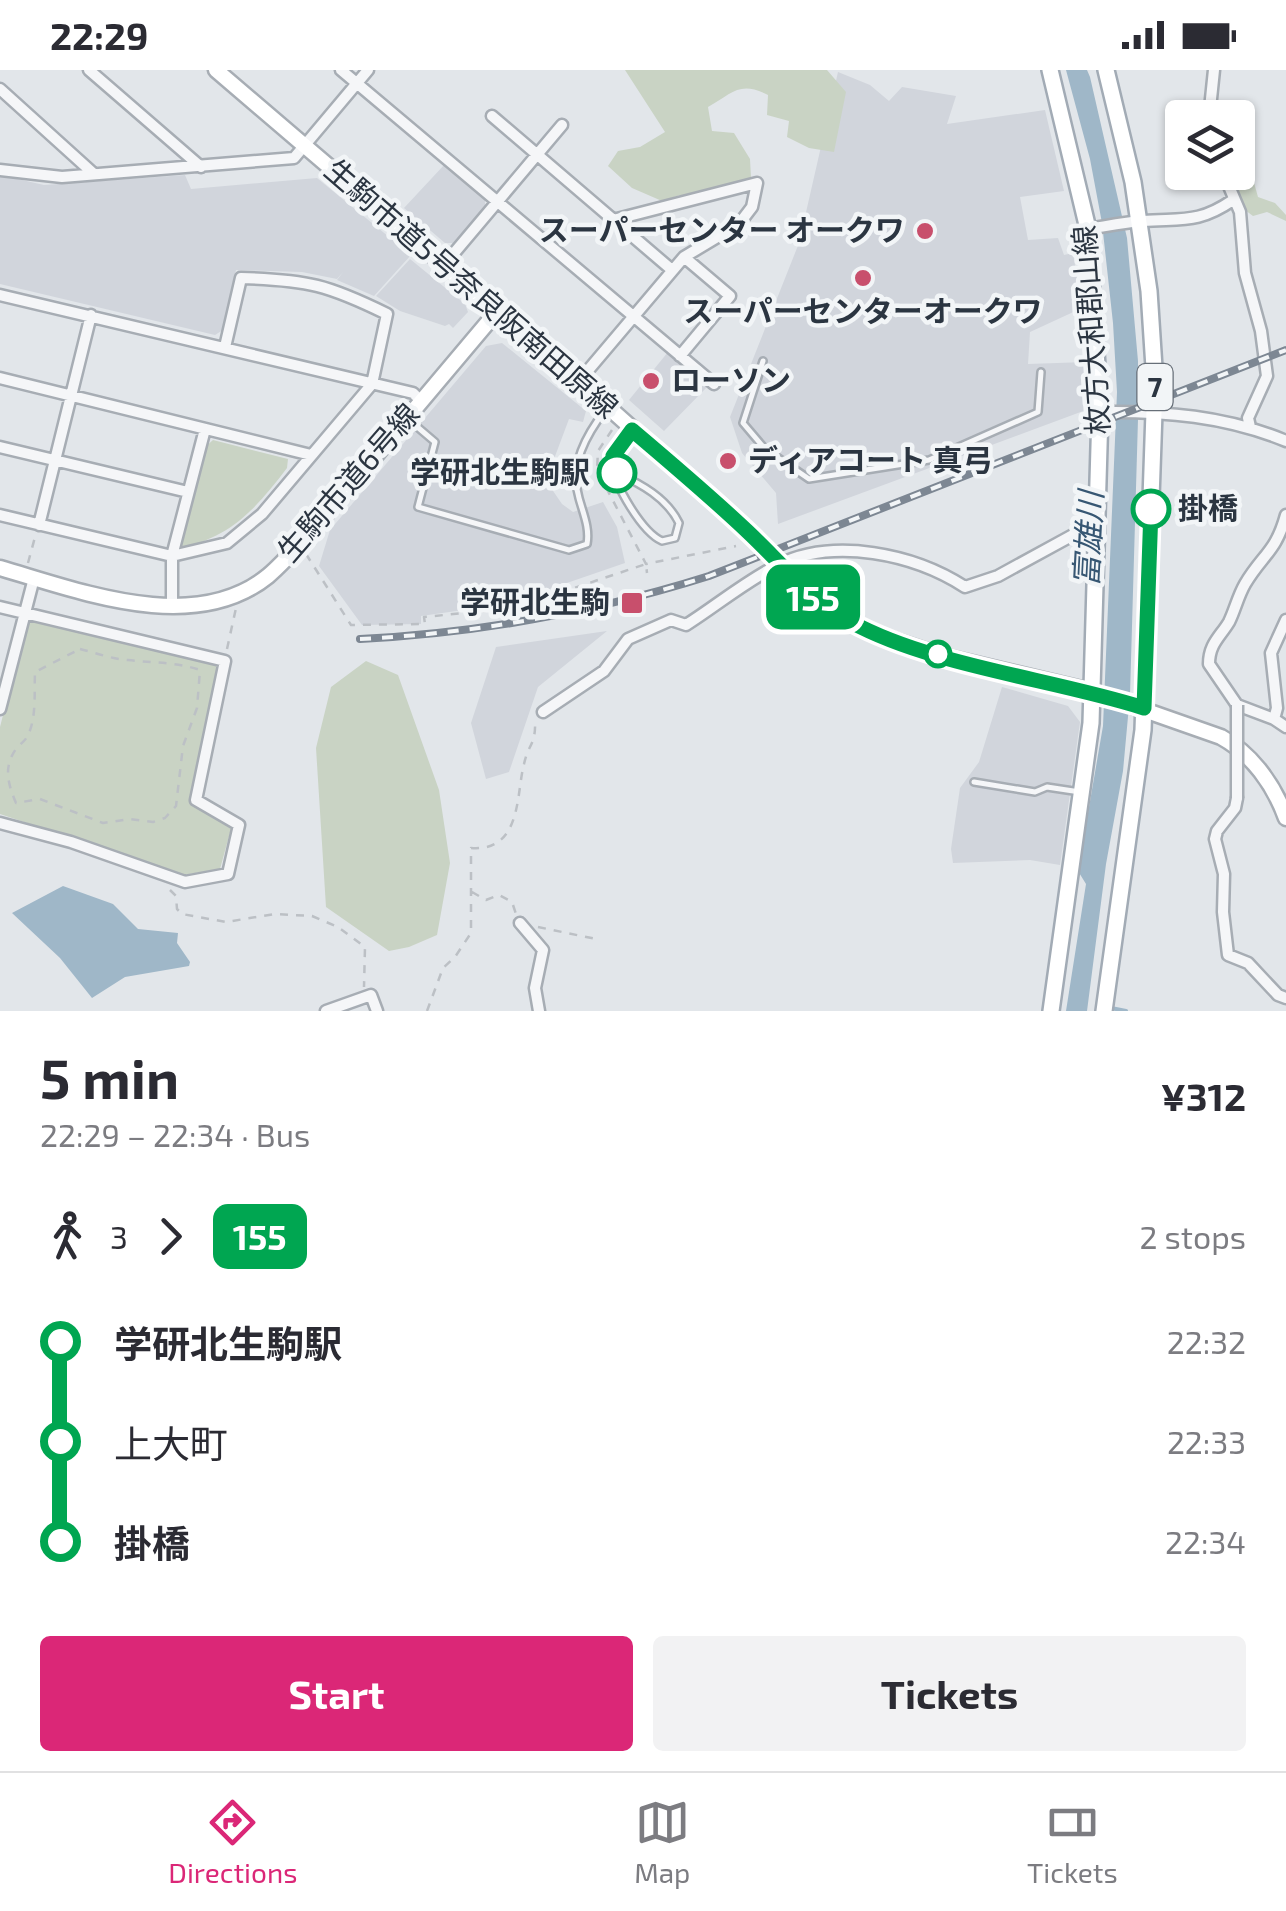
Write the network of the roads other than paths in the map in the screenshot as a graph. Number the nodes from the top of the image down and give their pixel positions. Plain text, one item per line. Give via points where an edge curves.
1 (88, 70) edge
2 (110, 70) edge
3 (216, 70) edge
4 (340, 70) edge
5 (368, 70) edge
6 (1050, 70) edge
7 (1106, 70) edge
8 (1214, 70) edge
9 (101, 81) junction
10 (357, 84) junction
11 (0, 89) edge
12 (1211, 100) edge
13 (492, 116) dead end
14 (562, 125) dead end
15 (306, 145) junction
16 (536, 155) junction
17 (201, 167) junction
18 (0, 170) edge
19 (94, 174) junction
20 (1229, 190) edge
21 (496, 200) junction
22 (1233, 200) junction
23 (613, 220) junction
24 (1138, 221) junction
25 (1088, 229) junction
26 (684, 257) junction
27 (444, 265) junction
28 (672, 270) junction
29 (0, 296) edge
30 (90, 315) junction
31 (494, 315) junction
32 (634, 315) junction
33 (225, 347) junction
34 (680, 356) junction
35 (762, 361) dead end
36 (1041, 372) dead end
37 (0, 378) edge
38 (579, 380) junction
39 (372, 384) junction
40 (714, 384) dead end
41 (71, 395) junction
42 (420, 400) junction
43 (608, 407) junction
44 (1154, 411) junction
45 (1100, 412) junction
46 (406, 417) junction
47 (1250, 427) junction
48 (204, 429) junction
49 (632, 430) junction
50 (1286, 441) edge
51 (0, 447) edge
52 (312, 455) junction
53 (55, 460) junction
54 (617, 473) junction
55 (188, 492) junction
56 (0, 515) edge
57 (1286, 515) edge
58 (38, 524) junction
59 (1096, 534) junction
60 (1282, 542) edge
61 (172, 556) junction
62 (779, 564) junction
63 (0, 568) edge
64 (31, 571) junction
65 (0, 607) edge
66 (172, 607) junction
67 (25, 612) junction
68 (1286, 620) edge
69 (2, 688) edge
70 (1090, 691) junction
71 (1236, 705) junction
72 (0, 708) edge
73 (1144, 708) junction
74 (544, 712) road end
75 (1274, 719) junction
76 (1286, 727) edge
77 (974, 782) dead end
78 (1083, 792) junction
79 (1286, 818) edge
80 (0, 824) edge
81 (520, 923) dead end
82 (1286, 998) edge
83 (1106, 1003) edge
84 (326, 1011) edge
85 (377, 1011) edge
86 (539, 1011) edge
87 (1051, 1011) edge

1 - 9 street
2 - 9 street
3 - 15 street, 生駒市道5号奈良阪南田原線
4 - 10 street
5 - 10 street
6 - 25 main road, 枚方大和郡山線 / 7
7 - 24 main road, 枚方大和郡山線 / 7
8 - 12 street
9 - 17 street
10 - 15 street
10 - 21 street
11 - 19 street
13 - 16 street
14 - 16 street
15 - 17 street via 294,158
15 - 27 street, 生駒市道5号奈良阪南田原線
16 - 21 street
16 - 23 street
17 - 19 street
18 - 19 street
20 - 22 street
21 - 27 street
21 - 32 street
22 - 24 street via 1205,217
22 - 47 street via 1267,376
23 - 26 street via 756,182 752,207 739,224
23 - 28 street
24 - 25 street
24 - 44 main road, 枚方大和郡山線 / 7
25 - 45 main road, 枚方大和郡山線 / 7
26 - 28 street
26 - 34 street via 730,296
27 - 31 street, 生駒市道5号奈良阪南田原線
28 - 32 street
29 - 30 street
30 - 33 street
30 - 41 street
31 - 38 street, 生駒市道5号奈良阪南田原線
31 - 42 street, 生駒市道6号線
32 - 34 street
32 - 38 street
33 - 39 street
33 - 39 street via 241,278 302,280 387,314
34 - 40 street
35 - 36 lane via 743,423 765,449 809,479 929,460 1038,412
37 - 41 street
38 - 43 street, 生駒市道5号奈良阪南田原線
39 - 42 street
39 - 52 street
41 - 48 street
41 - 53 street
42 - 46 street, 生駒市道6号線
43 - 46 lane via 585,440 575,480 589,534 586,544 568,550 418,507 435,442
43 - 49 street, 生駒市道5号奈良阪南田原線
44 - 45 street
44 - 47 street
44 - 73 main road, 枚方大和郡山線 / 7
45 - 59 main road, 枚方大和郡山線 / 7
46 - 66 street, 生駒市道6号線 via 267,578 239,593
47 - 50 street
48 - 52 street
48 - 55 street
49 - 54 lane via 613,456
49 - 62 street, 生駒市道5号奈良阪南田原線
51 - 53 street
52 - 61 street via 233,539
53 - 55 street
53 - 58 street
54 - 54 lane via 645,486 675,513 675,538 651,535
55 - 61 street
56 - 58 street
57 - 60 street
58 - 61 street
59 - 62 street via 1073,536 965,587 902,558 832,550
59 - 70 main road, 枚方大和郡山線 / 7
60 - 71 street via 1244,584 1211,645 1208,664
61 - 66 street
62 - 70 street, 生駒市道5号奈良阪南田原線 via 815,599 884,637
62 - 74 street via 686,626 671,620 628,639 604,670
63 - 64 street, 生駒市道6号線
64 - 66 street, 生駒市道6号線
64 - 67 street
65 - 67 street
67 - 69 street
67 - 80 street via 225,661 196,800 238,825 228,874 185,882
68 - 75 street via 1271,653
69 - 72 street
70 - 73 street, 生駒市道5号奈良阪南田原線
70 - 78 main road, 枚方大和郡山線 / 7
71 - 75 street
71 - 82 street, bridge via 1237,798 1215,839 1224,874 1228,954
73 - 79 street via 1234,744 1274,791
73 - 83 main road, 枚方大和郡山線 / 7
75 - 76 street
77 - 78 lane
78 - 87 main road, 枚方大和郡山線 / 7
81 - 86 street via 543,950 535,988
84 - 85 street via 371,995

